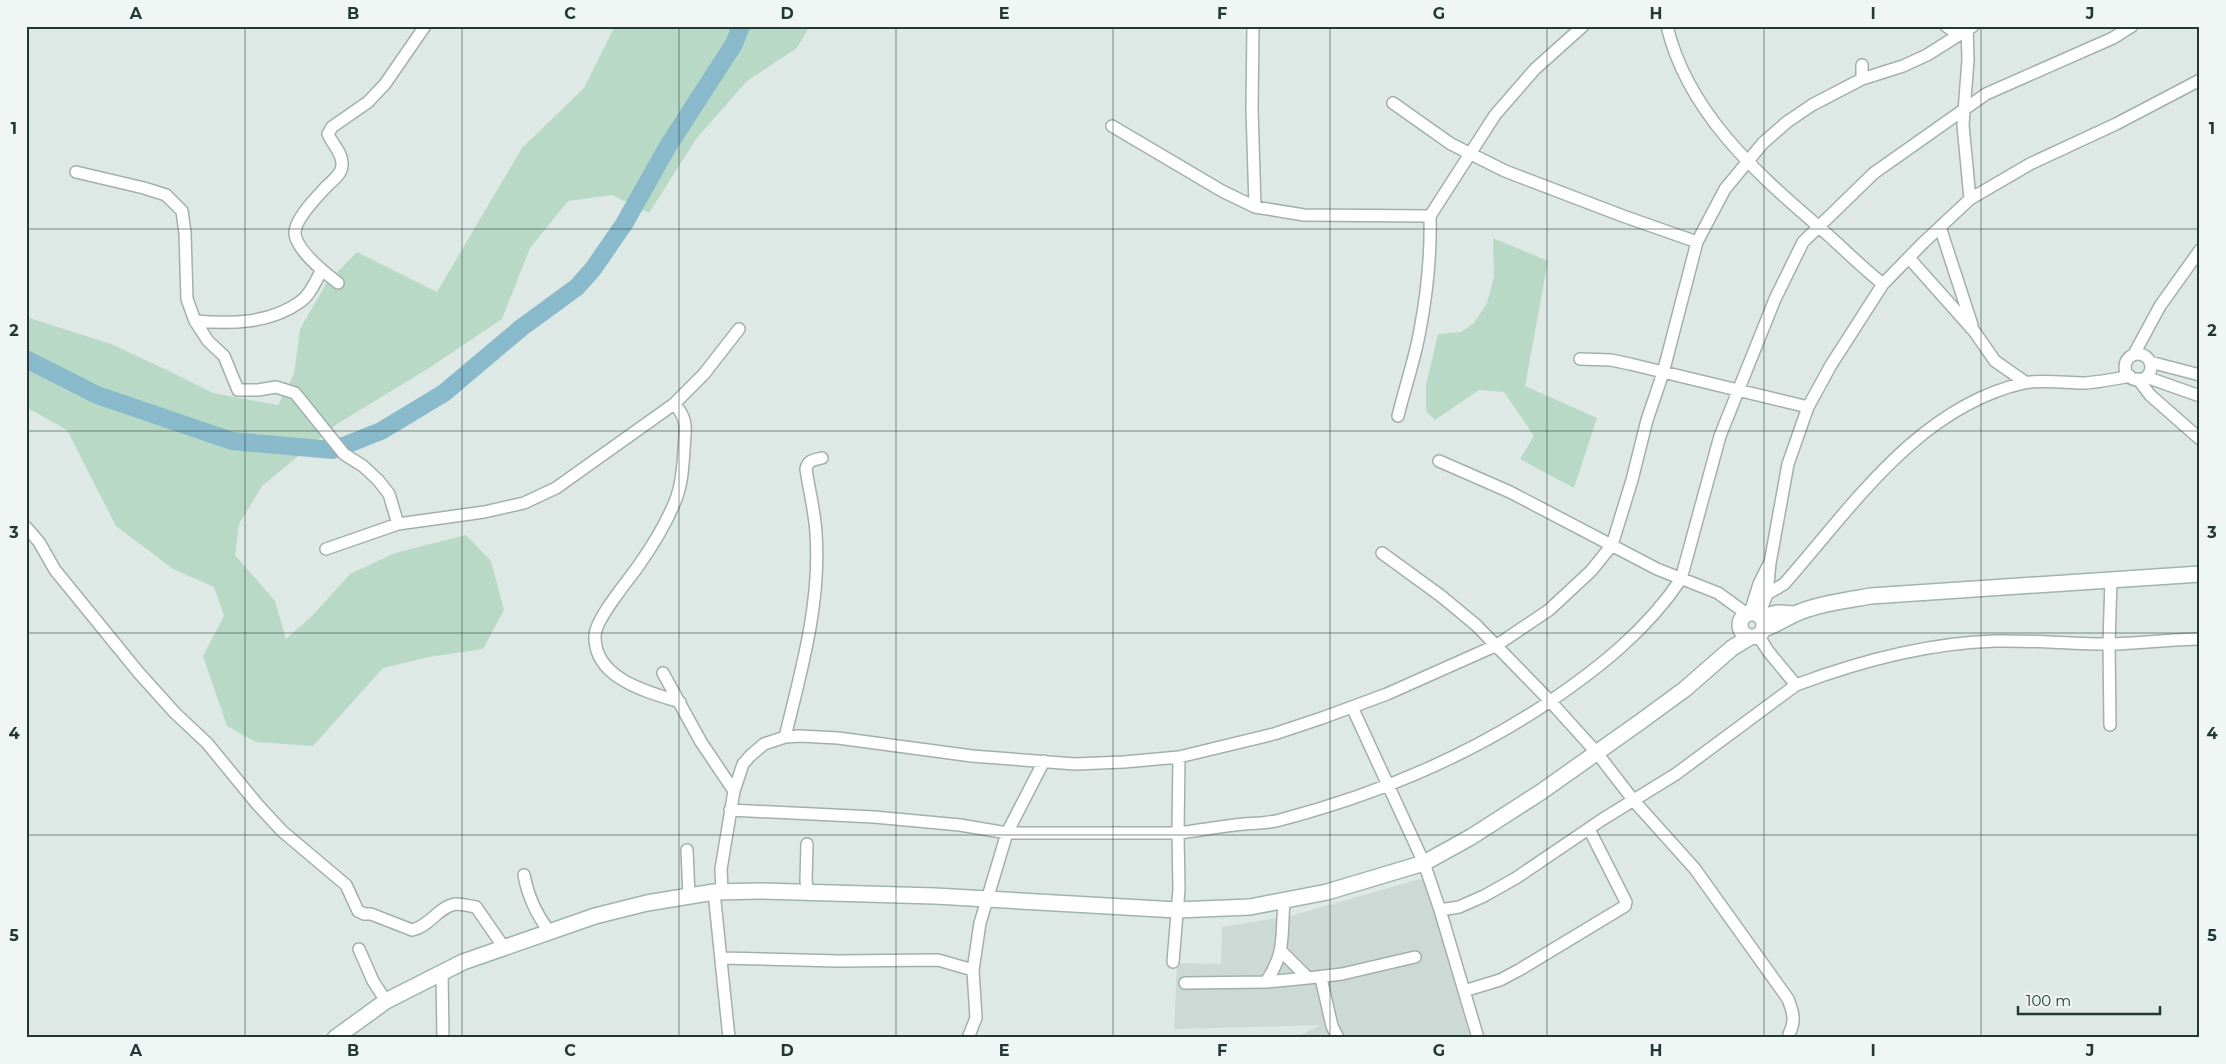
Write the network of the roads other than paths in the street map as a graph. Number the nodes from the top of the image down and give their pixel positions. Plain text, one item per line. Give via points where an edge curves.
1 (425, 26) edge
2 (1254, 26) edge
3 (1583, 26) edge
4 (1667, 26) edge
5 (1946, 26) edge
6 (2132, 26) edge
7 (1967, 29) edge
8 (1862, 65) dead end
9 (1862, 79) junction
10 (2200, 80) edge
11 (1393, 103) dead end
12 (1963, 110) junction
13 (1112, 126) dead end
14 (1469, 154) junction
15 (1746, 161) junction
16 (76, 172) dead end
17 (1970, 199) junction
18 (1255, 208) junction
19 (1430, 216) junction
20 (1818, 226) junction
21 (1940, 227) junction
22 (1697, 242) junction
23 (2200, 250) edge
24 (1909, 258) junction
25 (321, 270) junction
26 (338, 283) dead end
27 (1883, 284) junction
28 (195, 321) junction
29 (739, 329) dead end
30 (1974, 331) junction
31 (2134, 354) junction
32 (1580, 358) dead end
33 (2150, 362) junction
34 (1663, 373) junction
35 (2200, 375) edge
36 (2138, 378) junction
37 (2025, 382) junction
38 (1738, 389) junction
39 (2200, 396) edge
40 (674, 404) junction
41 (1808, 407) junction
42 (1398, 416) dead end
43 (2200, 439) edge
44 (822, 458) dead end
45 (1439, 461) dead end
46 (398, 524) junction
47 (26, 527) edge
48 (1612, 546) junction
49 (326, 549) dead end
50 (1382, 553) dead end
51 (2200, 574) edge
52 (1681, 579) junction
53 (2112, 579) junction
54 (1762, 594) junction
55 (1754, 624) junction
56 (2200, 639) edge
57 (2109, 644) junction
58 (1497, 645) junction
59 (663, 673) dead end
60 (1796, 685) junction
61 (1550, 701) junction
62 (680, 702) junction
63 (1352, 707) junction
64 (2110, 726) dead end
65 (785, 737) junction
66 (1597, 753) junction
67 (1179, 757) junction
68 (1044, 761) junction
69 (1387, 785) junction
70 (734, 791) junction
71 (1634, 801) junction
72 (730, 810) junction
73 (1589, 829) junction
74 (1178, 833) junction
75 (1007, 834) junction
76 (807, 844) dead end
77 (688, 850) dead end
78 (1424, 863) junction
79 (524, 875) dead end
80 (718, 892) junction
81 (808, 892) junction
82 (689, 896) junction
83 (987, 899) junction
84 (1284, 902) junction
85 (1177, 910) junction
86 (1440, 910) junction
87 (549, 931) junction
88 (504, 946) junction
89 (359, 949) dead end
90 (1281, 951) junction
91 (1415, 957) dead end
92 (721, 958) junction
93 (1173, 962) dead end
94 (973, 970) junction
95 (442, 972) junction
96 (1308, 978) junction
97 (1321, 978) junction
98 (1266, 982) junction
99 (1185, 983) dead end
100 (1464, 991) junction
101 (386, 1001) junction
102 (1789, 1034) dead end
103 (335, 1038) edge
104 (444, 1038) edge
105 (729, 1038) edge
106 (968, 1038) edge
107 (1338, 1038) edge
108 (1478, 1038) edge

1 - 25 street via 385,84 368,102 332,127 328,134 341,155 342,166 338,176 314,199 298,222 296,234 301,247
2 - 18 street
3 - 14 street via 1535,69 1495,115
4 - 15 street via 1675,53 1694,91 1722,134
5 - 7 street
6 - 12 street via 2113,38 1986,94
7 - 9 street via 1927,55
7 - 12 street via 1968,60
8 - 9 street
9 - 15 street via 1787,122
10 - 17 street via 2030,164
11 - 14 street
12 - 17 street
12 - 20 street via 1874,173
13 - 18 street
14 - 19 street
14 - 22 street via 1572,197
15 - 20 street
15 - 22 street via 1725,189
16 - 28 street via 166,195 182,211 187,299
17 - 21 street
18 - 19 street via 1304,215
19 - 42 street via 1431,238 1420,331
20 - 27 street
20 - 38 street via 1792,261
21 - 24 street
21 - 30 street
22 - 34 street
23 - 31 street via 2160,306
24 - 27 street
24 - 30 street
25 - 26 street
25 - 28 street via 301,302 276,314 229,324
27 - 41 street
28 - 46 street via 208,341 224,356 238,390 276,387 295,393 344,454 378,480 389,494
29 - 40 street via 704,374
30 - 37 street via 1995,361
31 - 33 street via 2145,356
31 - 36 street via 2126,364 2127,373
32 - 34 street via 1610,360
33 - 35 street
33 - 36 street via 2151,370
34 - 38 street
34 - 48 street via 1646,420
36 - 37 street via 2087,383
36 - 39 street
36 - 43 street via 2150,395
37 - 54 street via 1974,402 1928,430 1870,483 1784,584
38 - 41 street
38 - 52 street via 1720,436
40 - 46 street via 556,488 524,503
40 - 62 street via 686,421 677,498 639,566 600,622 595,636 598,651 607,666 623,681
41 - 54 street via 1788,464
44 - 65 street via 810,461 806,469 816,534 815,589 809,638
45 - 48 street via 1510,492
46 - 49 street
47 - 88 street via 55,570 139,673 207,743 282,831 346,886 358,911 412,930 448,906 476,907
48 - 52 street
48 - 58 street via 1591,571 1549,610
50 - 58 street via 1442,596
51 - 53 main road
52 - 55 street via 1718,593
52 - 61 street via 1654,614 1616,652
53 - 55 main road via 1872,596 1795,614 1785,621
53 - 57 street
54 - 55 street
55 - 60 street via 1768,651
55 - 66 main road via 1685,689
56 - 57 street
57 - 60 street via 2013,641 1938,646 1861,662
57 - 64 street
58 - 61 street
58 - 63 street
59 - 62 street
60 - 71 street
61 - 66 street
61 - 69 street via 1482,743
62 - 70 street via 700,742
63 - 67 street via 1274,734
63 - 69 street
65 - 68 street via 831,738 927,751
65 - 70 street via 764,744 750,756 743,764
66 - 71 street
66 - 78 main road via 1471,837
67 - 68 street via 1098,764
67 - 74 street
68 - 75 street
69 - 74 street via 1279,820
69 - 78 street
70 - 72 street
71 - 73 street
71 - 102 street via 1695,869 1788,999 1794,1016 1794,1026
72 - 75 street via 893,818
72 - 80 street
73 - 86 street via 1484,896 1459,907
73 - 100 street via 1626,902 1625,906 1519,970 1500,980
74 - 75 street
74 - 85 street
75 - 83 street
76 - 81 street
77 - 82 street
78 - 84 main road
78 - 86 street
79 - 87 street via 533,907
80 - 81 main road
80 - 82 main road
80 - 92 street
81 - 83 main road
82 - 87 main road via 595,916
83 - 85 main road
83 - 94 street
84 - 85 main road
84 - 90 street
85 - 93 street
86 - 100 street
87 - 88 main road
88 - 95 main road
89 - 101 street
90 - 96 street
90 - 98 street via 1278,963
91 - 97 street
92 - 94 street via 938,960
92 - 105 street
94 - 106 street via 976,1018
95 - 101 main road
95 - 104 street
96 - 97 street
96 - 98 street
97 - 107 street via 1332,1026
98 - 99 street
100 - 108 street
101 - 103 main road

